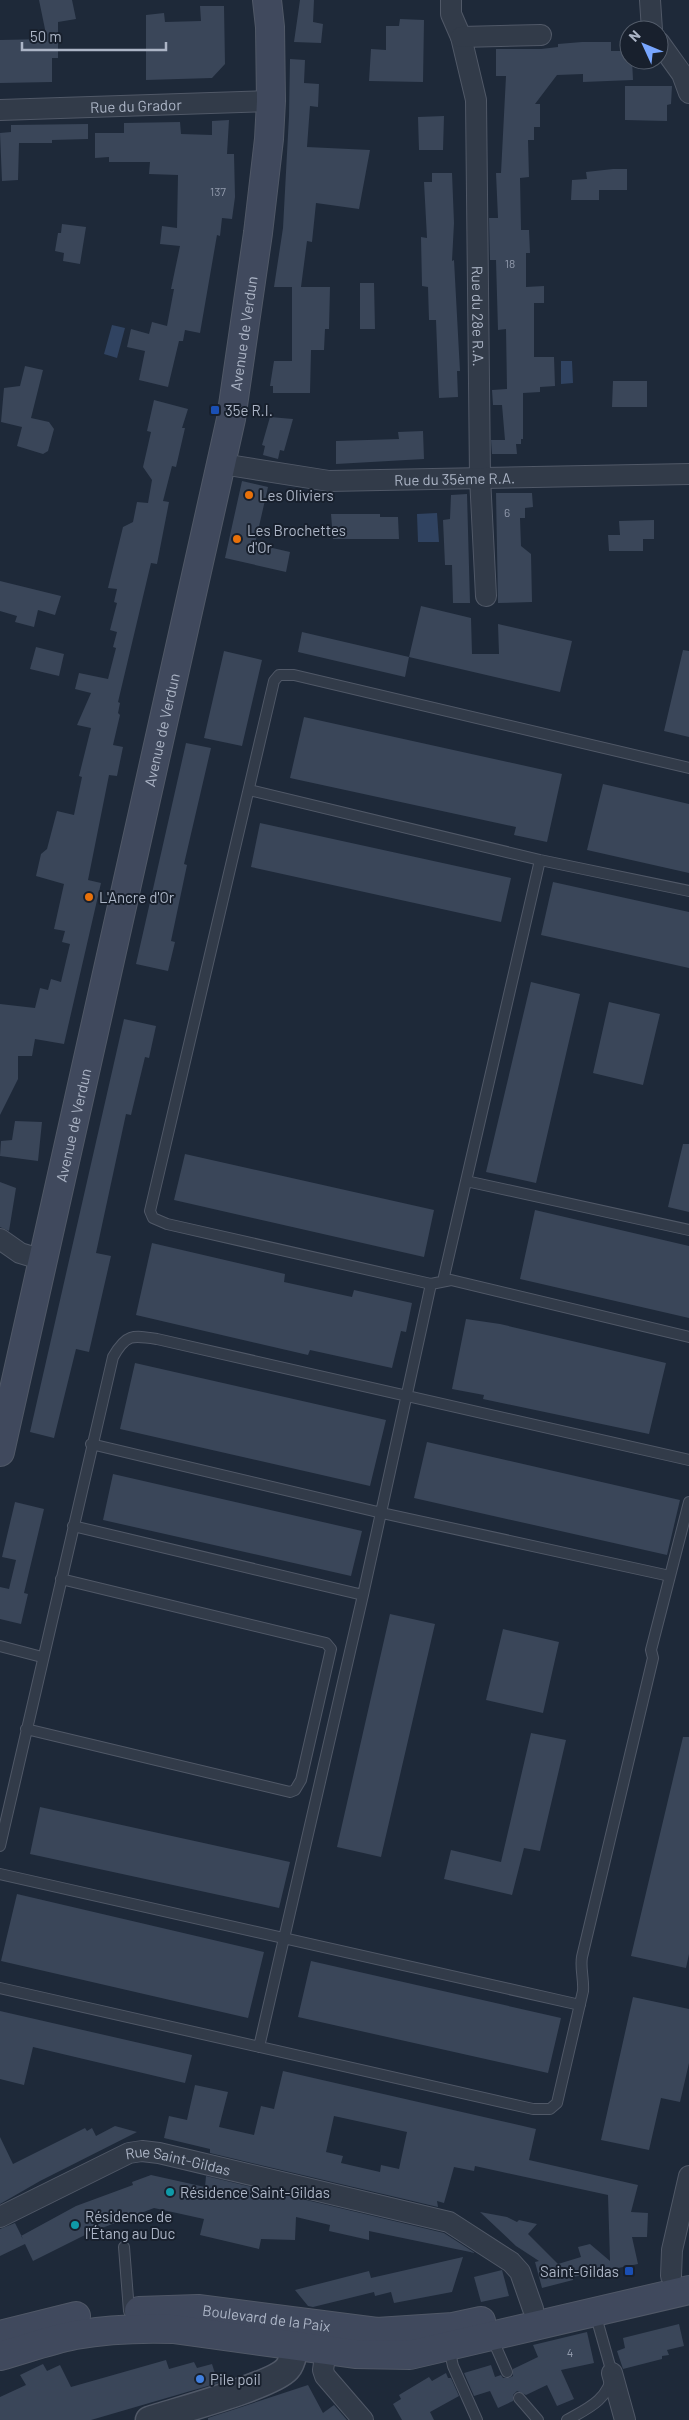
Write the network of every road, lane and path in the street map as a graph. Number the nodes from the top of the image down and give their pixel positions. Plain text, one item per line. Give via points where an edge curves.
1 (267, 0) edge
2 (451, 0) edge
3 (650, 0) edge
4 (651, 20) edge
5 (542, 35) dead end
6 (460, 37) junction
7 (669, 56) edge
8 (689, 93) edge
9 (271, 101) junction
10 (0, 110) edge
11 (222, 464) junction
12 (689, 474) edge
13 (480, 478) junction
14 (486, 596) dead end
15 (689, 768) edge
16 (249, 790) junction
17 (540, 860) junction
18 (689, 891) edge
19 (466, 1181) junction
20 (689, 1230) edge
21 (0, 1239) edge
22 (43, 1260) junction
23 (443, 1281) junction
24 (431, 1284) junction
25 (689, 1337) edge
26 (405, 1396) junction
27 (91, 1444) junction
28 (0, 1452) edge
29 (689, 1460) edge
30 (689, 1502) edge
31 (382, 1513) junction
32 (73, 1526) junction
33 (670, 1576) junction
34 (61, 1580) junction
35 (364, 1595) junction
36 (0, 1646) edge
37 (42, 1657) junction
38 (26, 1729) junction
39 (0, 1846) edge
40 (0, 1874) edge
41 (284, 1937) junction
42 (0, 1988) edge
43 (580, 2005) junction
44 (259, 2047) junction
45 (689, 2176) edge
46 (0, 2217) edge
47 (124, 2247) dead end
48 (683, 2279) edge
49 (129, 2311) junction
50 (595, 2312) junction
51 (536, 2317) junction
52 (295, 2333) junction
53 (0, 2334) edge
54 (497, 2336) junction
55 (448, 2347) junction
56 (326, 2350) junction
57 (0, 2356) edge
58 (507, 2372) dead end
59 (612, 2373) junction
60 (519, 2398) dead end
61 (149, 2420) edge
62 (364, 2420) edge
63 (477, 2420) edge
64 (538, 2420) edge
65 (567, 2420) edge
66 (625, 2420) edge

1 - 9 main road, Avenue de Verdun
2 - 6 street, Rue du 28e R.A. via 451,14
3 - 4 street
5 - 6 street
6 - 13 street, Rue du 28e R.A. via 476,100
7 - 8 street via 682,74
9 - 10 street, Rue du Grador
9 - 11 main road, Avenue de Verdun via 258,233
11 - 13 street, Rue du 35ème R.A. via 329,481
11 - 22 main road, Avenue de Verdun
12 - 13 street, Rue du 35ème R.A.
13 - 14 street, Rue du 28e R.A.
15 - 16 lane via 283,673 274,681
16 - 17 lane
16 - 24 lane via 150,1212 153,1218 167,1224
17 - 18 lane
17 - 19 lane
19 - 20 lane
19 - 23 lane
21 - 22 street via 20,1253
22 - 28 main road, Avenue de Verdun
23 - 24 lane
23 - 25 lane via 451,1280
24 - 26 lane
26 - 27 lane via 157,1339 129,1337 113,1357
26 - 29 lane
26 - 31 lane
27 - 31 lane
27 - 32 lane
30 - 33 lane
31 - 33 lane
31 - 35 lane
32 - 34 lane
32 - 35 lane
33 - 43 lane via 582,1957 584,1977
34 - 37 lane
34 - 38 lane via 326,1643 331,1649 301,1780 290,1792
35 - 41 lane
36 - 37 lane
37 - 38 lane
38 - 39 lane
40 - 41 lane
41 - 43 lane
41 - 44 lane
42 - 44 lane
43 - 44 lane via 557,2103 550,2109 533,2109
45 - 48 street via 672,2250
46 - 51 street, Rue Saint-Gildas via 128,2153 159,2153 450,2222 511,2262 520,2272
47 - 49 lane
48 - 50 main road
48 - 51 main road
49 - 52 main road, Boulevard de la Paix via 198,2309
49 - 53 main road, Boulevard de la Paix via 73,2317
50 - 51 main road
50 - 59 lane
51 - 52 main road, Boulevard de la Paix via 413,2331
51 - 54 main road, Boulevard de la Paix
52 - 56 main road, Boulevard de la Paix
52 - 57 main road, Boulevard de la Paix via 124,2329 73,2336
52 - 61 street via 287,2368 266,2382
54 - 55 main road, Boulevard de la Paix
54 - 58 lane
55 - 56 main road, Boulevard de la Paix via 410,2355
55 - 63 lane
56 - 62 street via 325,2376
59 - 65 lane via 611,2382 598,2402
59 - 66 street
60 - 64 lane

